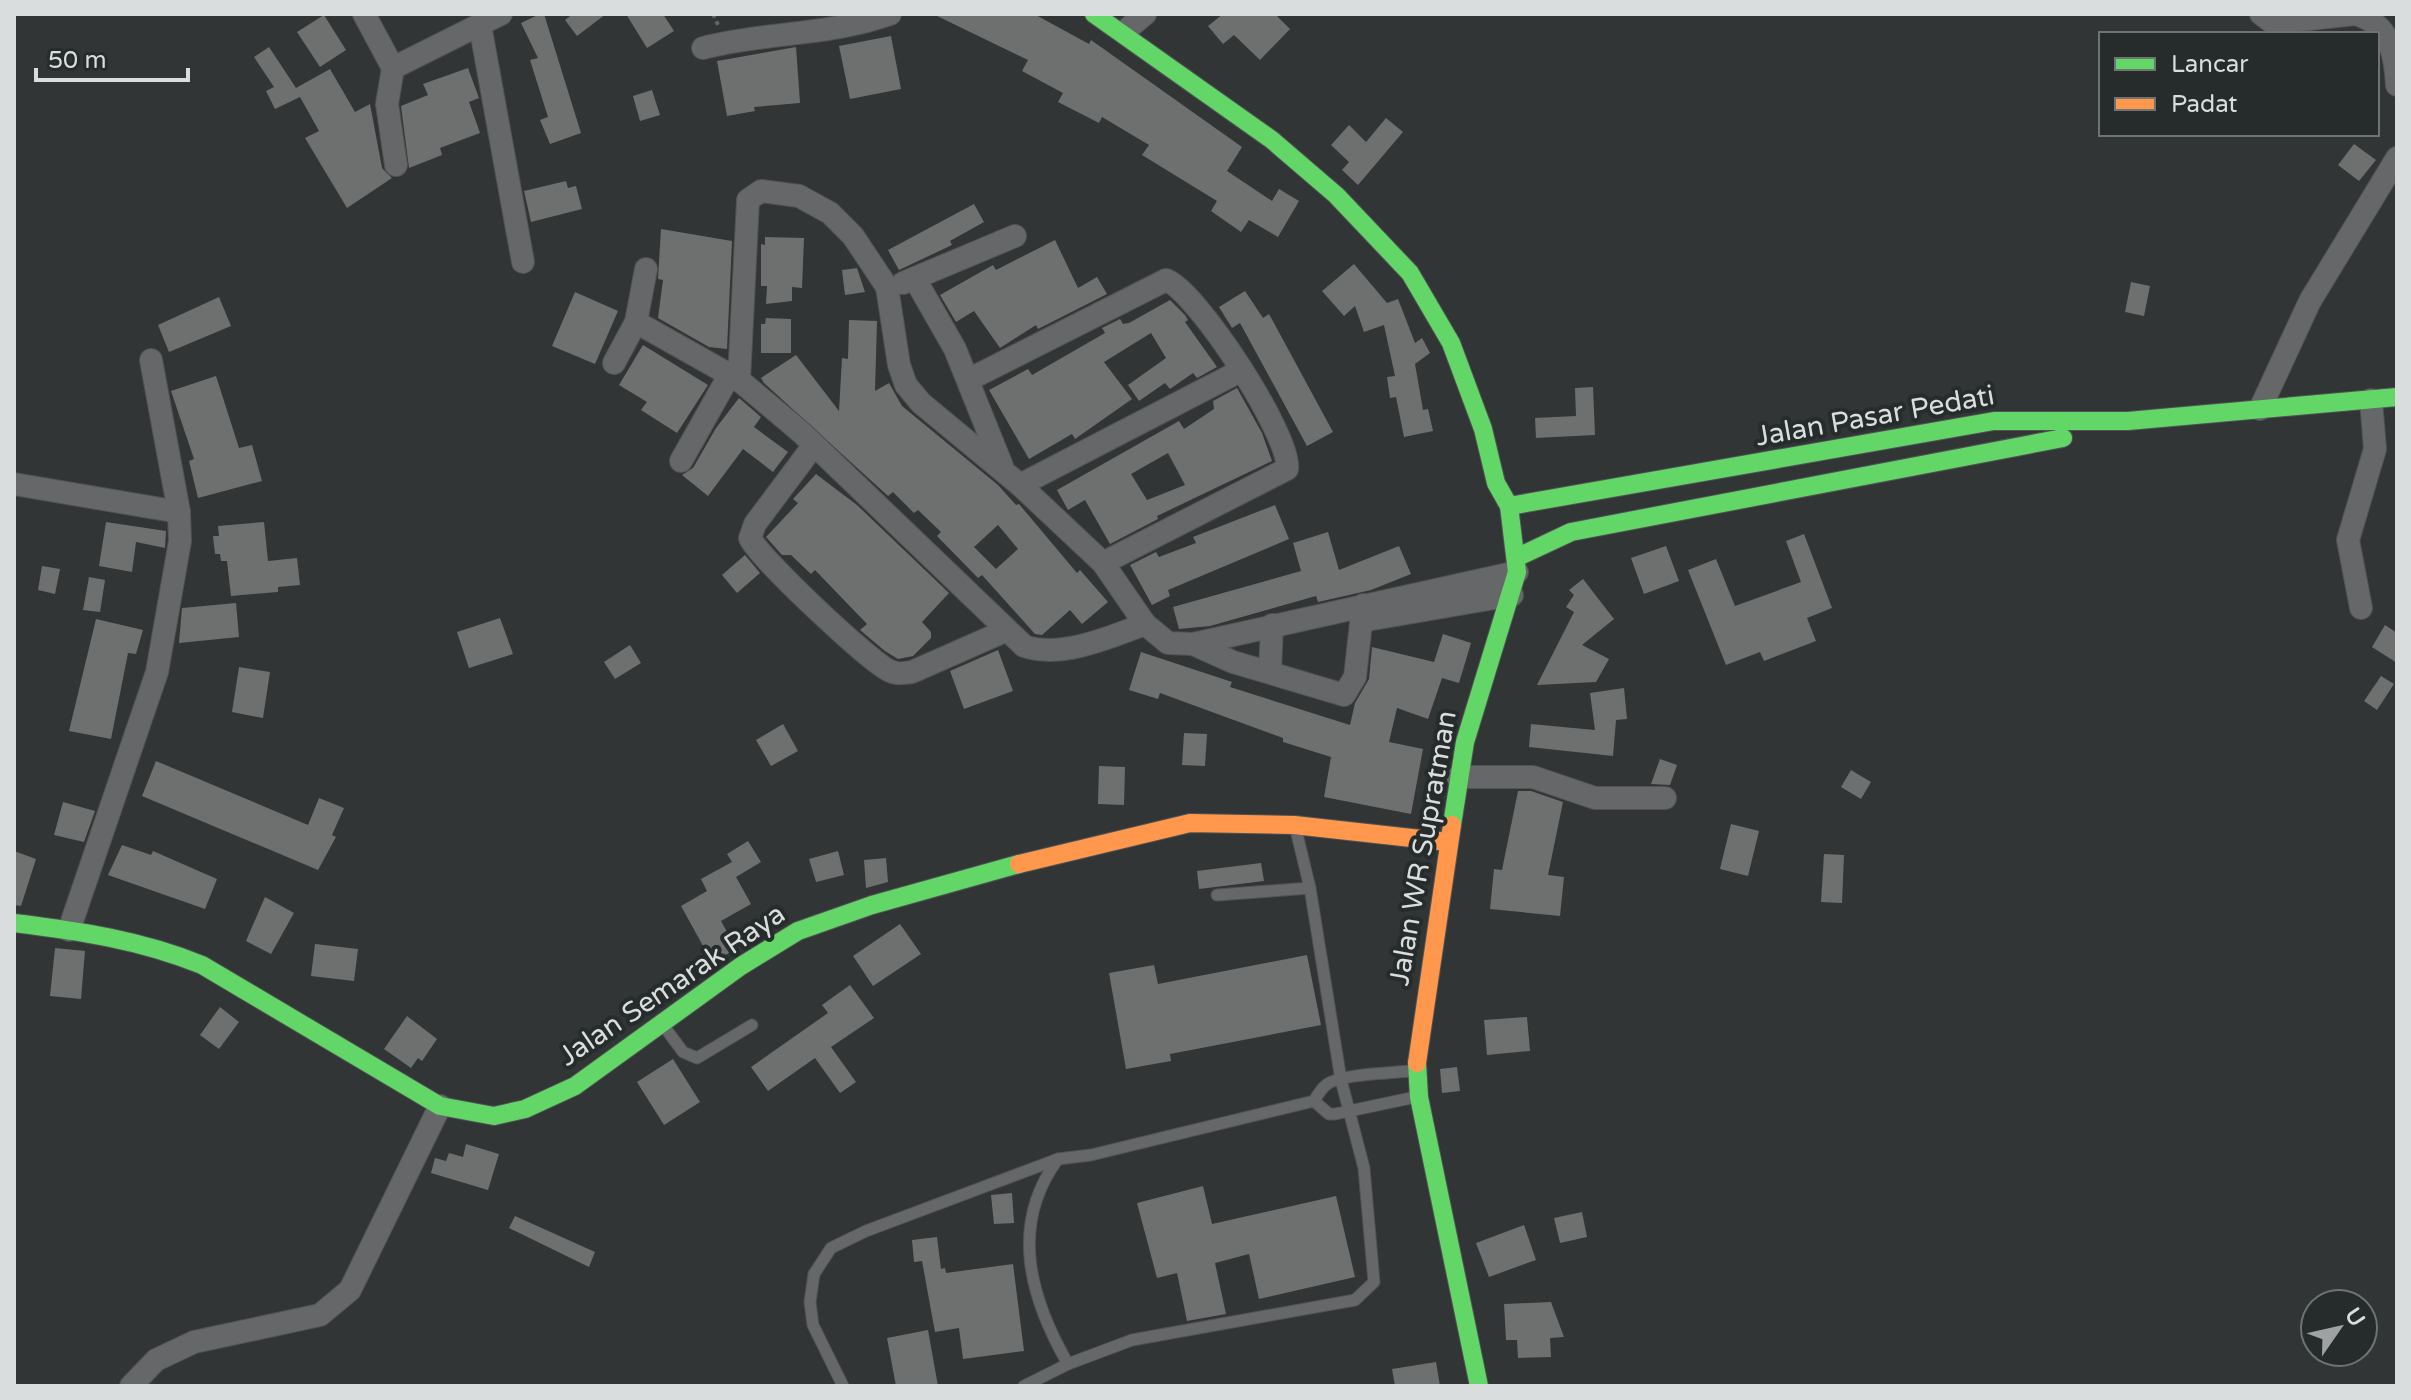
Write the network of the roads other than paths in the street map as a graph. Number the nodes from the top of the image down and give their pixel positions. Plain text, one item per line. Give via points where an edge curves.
1 (364, 14) edge
2 (501, 14) edge
3 (890, 14) edge
4 (1094, 14) edge
5 (1145, 14) edge
6 (2261, 14) edge
7 (480, 25) junction
8 (1124, 32) junction
9 (703, 48) dead end
10 (393, 68) junction
11 (2397, 85) edge
12 (2397, 158) edge
13 (396, 165) dead end
14 (1015, 236) dead end
15 (523, 262) dead end
16 (646, 269) dead end
17 (915, 279) junction
18 (887, 287) junction
19 (636, 322) junction
20 (151, 360) dead end
21 (614, 363) dead end
22 (1242, 370) junction
23 (735, 377) junction
24 (968, 380) junction
25 (2397, 397) edge
26 (2371, 400) junction
27 (2260, 409) junction
28 (2128, 421) junction
29 (814, 445) junction
30 (681, 461) dead end
31 (1012, 478) junction
32 (14, 484) edge
33 (1509, 506) junction
34 (179, 512) junction
35 (1103, 563) junction
36 (1517, 565) junction
37 (1512, 595) junction
38 (2361, 608) dead end
39 (1362, 613) junction
40 (1145, 624) junction
41 (1272, 625) junction
42 (1005, 631) junction
43 (1193, 644) junction
44 (1270, 672) junction
45 (1458, 777) junction
46 (1665, 798) dead end
47 (1294, 825) junction
48 (1448, 842) junction
49 (1310, 888) junction
50 (1217, 895) dead end
51 (14, 923) edge
52 (69, 930) junction
53 (663, 1025) junction
54 (752, 1025) dead end
55 (1416, 1070) junction
56 (1341, 1080) junction
57 (1419, 1097) junction
58 (1314, 1101) junction
59 (440, 1106) junction
60 (1348, 1112) junction
61 (1058, 1159) junction
62 (1068, 1364) junction
63 (131, 1386) edge
64 (843, 1386) edge
65 (1024, 1386) edge
66 (1479, 1386) edge

1 - 10 street
2 - 7 street
3 - 9 street via 832,29
4 - 8 main road, Jalan WR Supratman
5 - 8 street
6 - 11 street via 2273,23 2366,17 2392,45
7 - 10 street
7 - 15 street
8 - 33 main road, Jalan WR Supratman via 1272,140 1336,195 1410,273 1451,343 1483,429 1496,483
10 - 13 street via 387,104
12 - 27 street via 2310,301
14 - 17 street
16 - 19 street
17 - 18 street
17 - 24 street
18 - 23 street via 853,236 830,213 799,196 761,191 746,207
18 - 31 street via 906,385
19 - 21 street
19 - 23 street
20 - 34 street
22 - 24 street via 1189,296 1166,280
22 - 31 street
22 - 35 street via 1285,447 1287,469
23 - 29 street
23 - 30 street
24 - 31 street
25 - 26 main road, Jalan Pasar Pedati
26 - 27 main road, Jalan Pasar Pedati
26 - 38 street via 2375,449 2348,540
27 - 28 main road, Jalan Pasar Pedati
28 - 33 main road, Jalan Pasar Pedati via 1994,421
28 - 36 main road via 2043,443 1571,532
29 - 42 street
29 - 42 street via 750,538 848,638 899,674
31 - 35 street
32 - 34 street
33 - 36 main road, Jalan WR Supratman
34 - 52 street via 180,541 157,672
35 - 40 street
36 - 37 main road, Jalan WR Supratman
36 - 39 street
37 - 39 street
37 - 45 main road, Jalan WR Supratman
39 - 41 street
39 - 44 street via 1355,677 1344,695
40 - 42 street via 1111,638 1034,650
40 - 43 street via 1168,643
41 - 43 street
41 - 44 street
43 - 44 street
45 - 46 street via 1533,777 1595,798
45 - 48 main road, Jalan WR Supratman
47 - 48 main road, Jalan Semarak Raya
47 - 49 lane
47 - 53 main road, Jalan Semarak Raya via 1190,823 872,905 786,937
48 - 55 main road, Jalan WR Supratman
49 - 50 lane
49 - 56 lane
51 - 52 main road, Jalan Semarak Raya
52 - 59 main road, Jalan Semarak Raya via 116,934 202,965
53 - 54 lane via 683,1052 697,1058
53 - 59 main road, Jalan Semarak Raya via 545,1102 508,1115 473,1118
55 - 56 lane
55 - 57 main road, Jalan WR Supratman
56 - 58 lane via 1324,1086
56 - 60 lane
57 - 60 lane
57 - 66 main road, Jalan WR Supratman
58 - 60 lane via 1329,1114
58 - 61 lane
59 - 63 street via 350,1290 320,1315 194,1342 156,1360
60 - 62 lane via 1364,1168 1374,1282 1368,1292 1333,1306 1132,1340
61 - 62 lane via 1034,1198 1027,1234 1046,1320
61 - 64 lane via 831,1248 814,1274 810,1302 813,1325
62 - 65 lane

